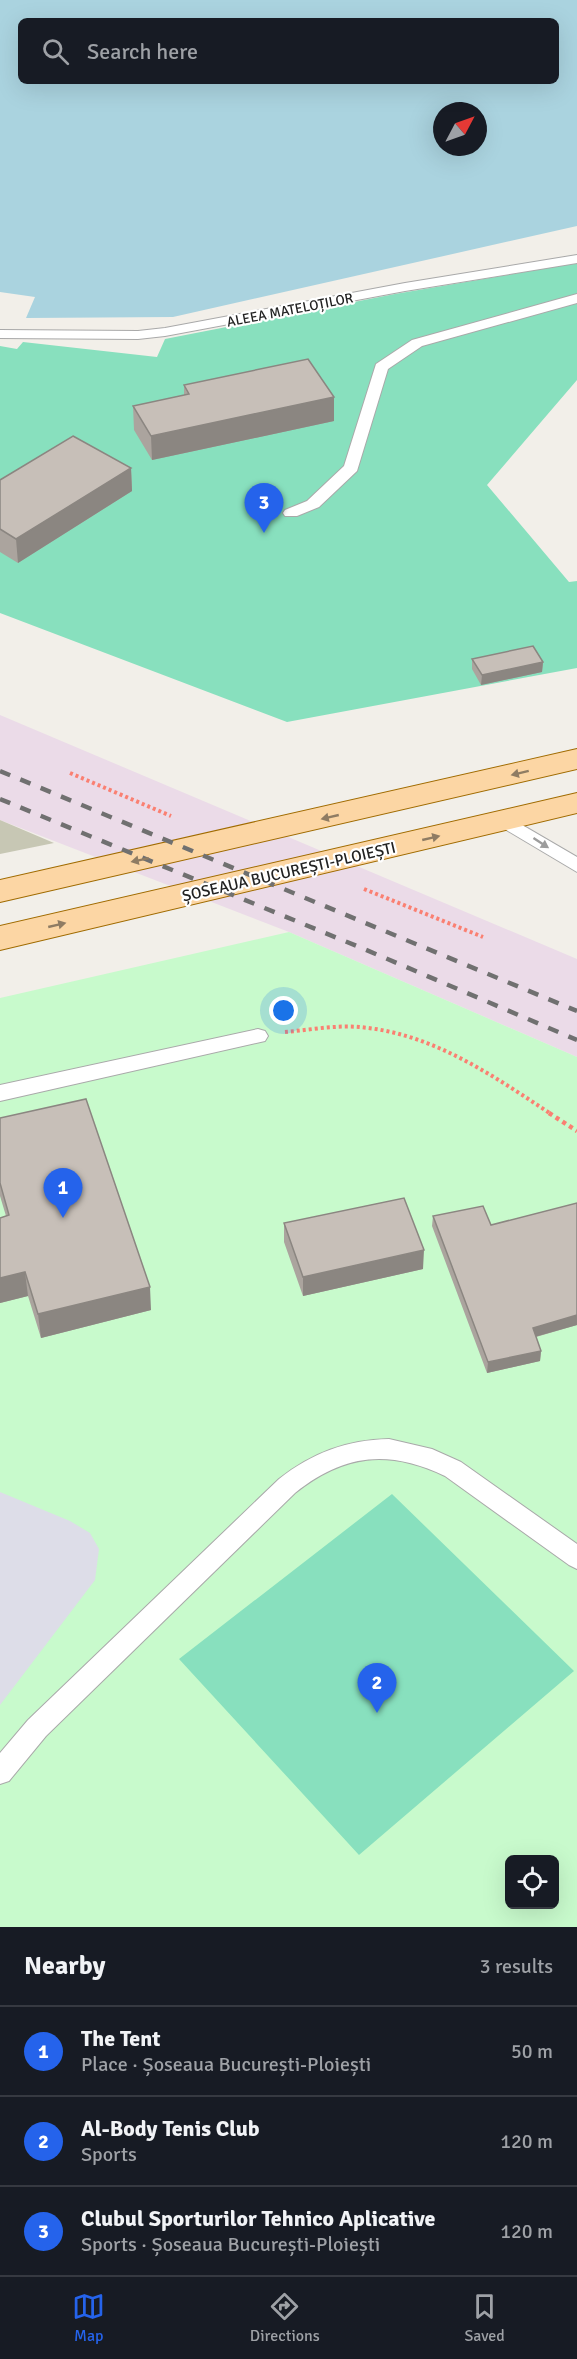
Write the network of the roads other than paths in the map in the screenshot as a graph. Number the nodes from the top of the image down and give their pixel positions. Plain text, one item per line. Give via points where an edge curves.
1 (577, 259) edge
2 (577, 298) edge
3 (0, 334) edge
4 (291, 513) dead end
5 (577, 759) edge
6 (577, 803) edge
7 (505, 821) junction
8 (577, 866) edge
9 (0, 891) edge
10 (0, 938) edge
11 (258, 1036) road end
12 (0, 1093) edge
13 (577, 1558) edge
14 (0, 1772) edge

1 - 3 lane, ALEEA MATELOȚILOR via 165,332
2 - 4 lane via 417,343 381,367 351,468 313,504
5 -> 9 main road
6 - 7 main road, ȘOSEAUA BUCUREȘTI-PLOIEȘTI
7 -> 8 lane
10 -> 7 main road, ȘOSEAUA BUCUREȘTI-PLOIEȘTI
11 - 12 lane
13 - 14 lane via 433,1458 396,1448 335,1456 304,1469 292,1480 37,1728

